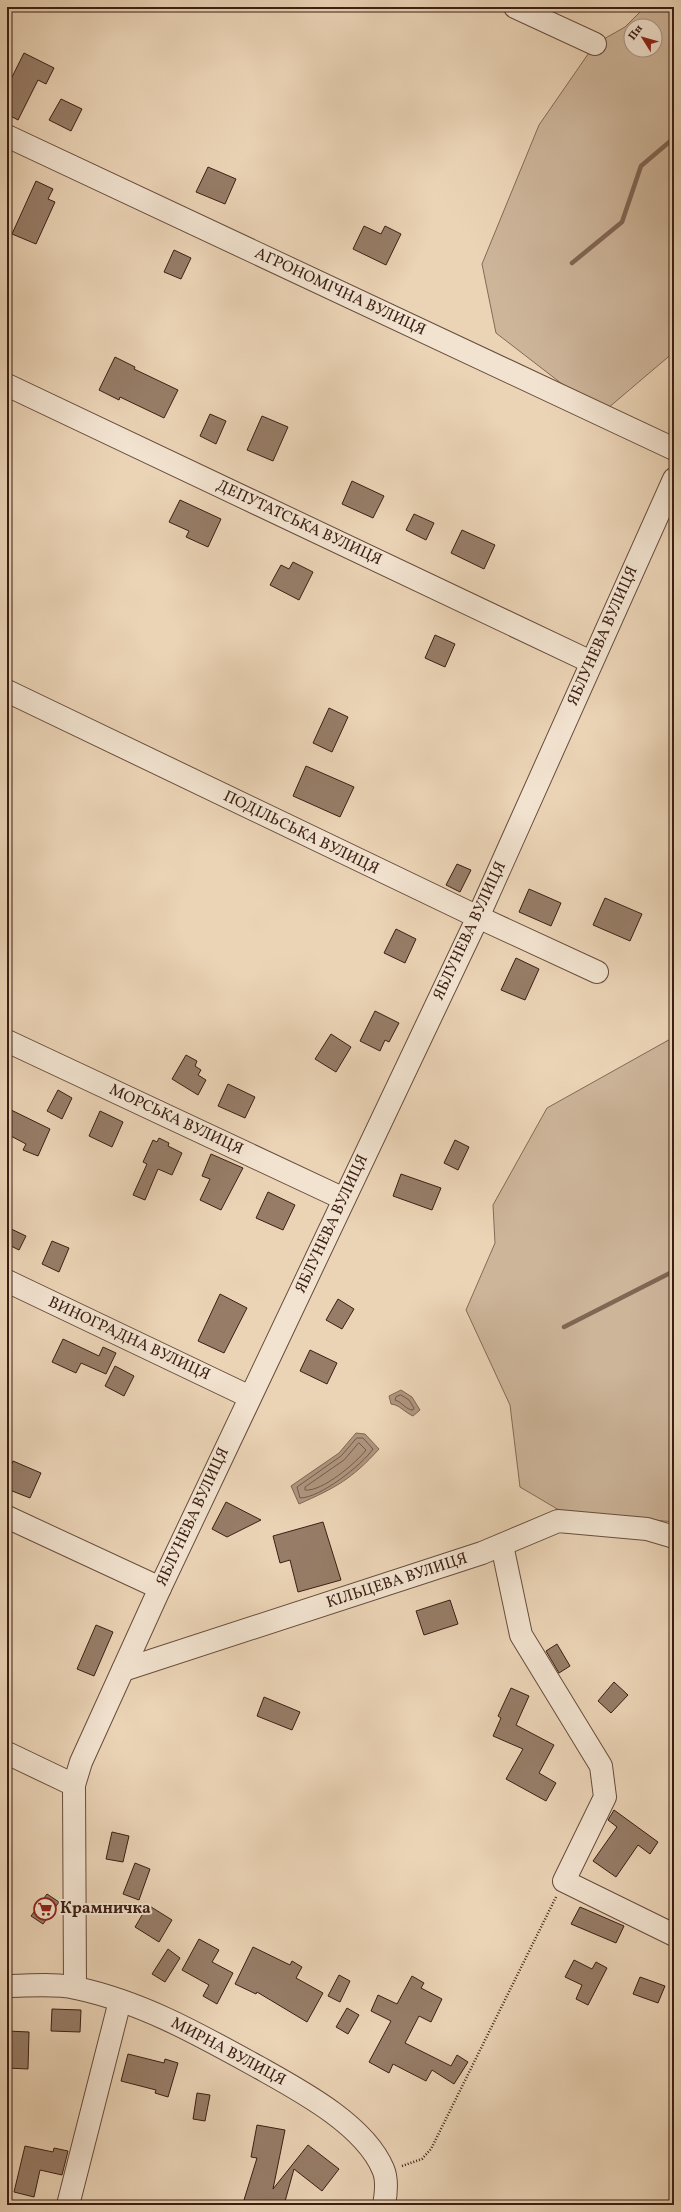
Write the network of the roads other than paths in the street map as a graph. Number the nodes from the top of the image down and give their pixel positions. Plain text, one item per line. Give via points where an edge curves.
1 (515, 7) edge
2 (595, 44) dead end
3 (7, 136) edge
4 (7, 384) edge
5 (674, 449) edge
6 (674, 479) edge
7 (591, 662) junction
8 (7, 691) edge
9 (478, 917) junction
10 (597, 972) dead end
11 (7, 1041) edge
12 (344, 1200) junction
13 (7, 1281) edge
14 (250, 1397) junction
15 (7, 1517) edge
16 (674, 1537) edge
17 (502, 1545) junction
18 (160, 1588) junction
19 (123, 1670) junction
20 (7, 1753) edge
21 (74, 1785) junction
22 (674, 1935) edge
23 (7, 1986) edge
24 (75, 1987) junction
25 (120, 2000) junction
26 (68, 2205) edge
27 (384, 2205) edge

1 - 2 street
3 - 5 street, АГРОНОМІЧНА ВУЛИЦЯ
4 - 7 street, ДЕПУТАТСЬКА ВУЛИЦЯ
6 - 7 street, ЯБЛУНЕВА ВУЛИЦЯ
7 - 9 street, ЯБЛУНЕВА ВУЛИЦЯ
8 - 9 street, ПОДІЛЬСЬКА ВУЛИЦЯ
9 - 10 street, ПОДІЛЬСЬКА ВУЛИЦЯ
9 - 12 street, ЯБЛУНЕВА ВУЛИЦЯ
11 - 12 street, МОРСЬКА ВУЛИЦЯ
12 - 14 street, ЯБЛУНЕВА ВУЛИЦЯ
13 - 14 street, ВИНОГРАДНА ВУЛИЦЯ
14 - 18 street, ЯБЛУНЕВА ВУЛИЦЯ
15 - 18 street
16 - 17 street, КІЛЬЦЕВА ВУЛИЦЯ via 647,1529 558,1521
17 - 19 street, КІЛЬЦЕВА ВУЛИЦЯ
17 - 22 street via 521,1635 601,1766 605,1797 564,1881
18 - 19 street, ЯБЛУНЕВА ВУЛИЦЯ
19 - 21 street, ЯБЛУНЕВА ВУЛИЦЯ via 81,1762
20 - 21 street
21 - 24 street, ЯБЛУНЕВА ВУЛИЦЯ
23 - 24 street, МИРНА ВУЛИЦЯ
24 - 25 street, МИРНА ВУЛИЦЯ
25 - 26 street
25 - 27 street, МИРНА ВУЛИЦЯ via 203,2036 328,2109 360,2137 384,2170

